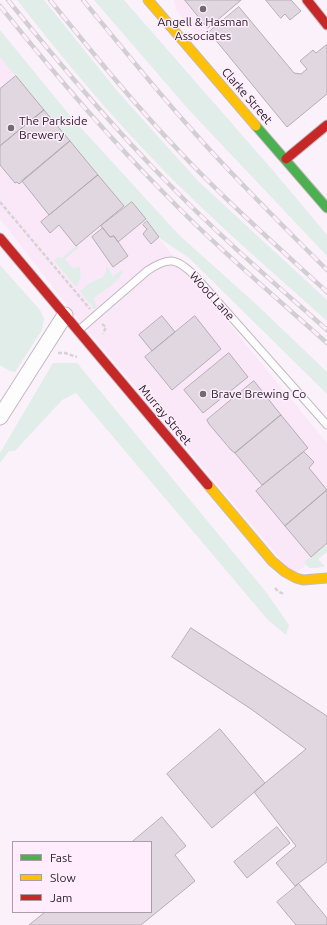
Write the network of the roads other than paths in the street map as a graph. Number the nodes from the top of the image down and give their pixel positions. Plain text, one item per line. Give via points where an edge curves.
1 (148, 0) edge
2 (307, 0) edge
3 (327, 25) edge
4 (327, 125) edge
5 (286, 160) junction
6 (327, 208) edge
7 (0, 238) edge
8 (65, 315) junction
9 (78, 331) junction
10 (0, 416) edge
11 (327, 425) edge
12 (327, 578) edge

1 - 5 street, Clarke Street
2 - 3 street
4 - 5 street
5 - 6 street, Clarke Street
7 - 8 street, Murray Street
8 - 9 street, Murray Street
8 - 10 street
9 - 11 lane, Wood Lane via 158,264 170,260 178,263 195,276
9 - 12 street, Murray Street via 284,573 294,578 313,581

